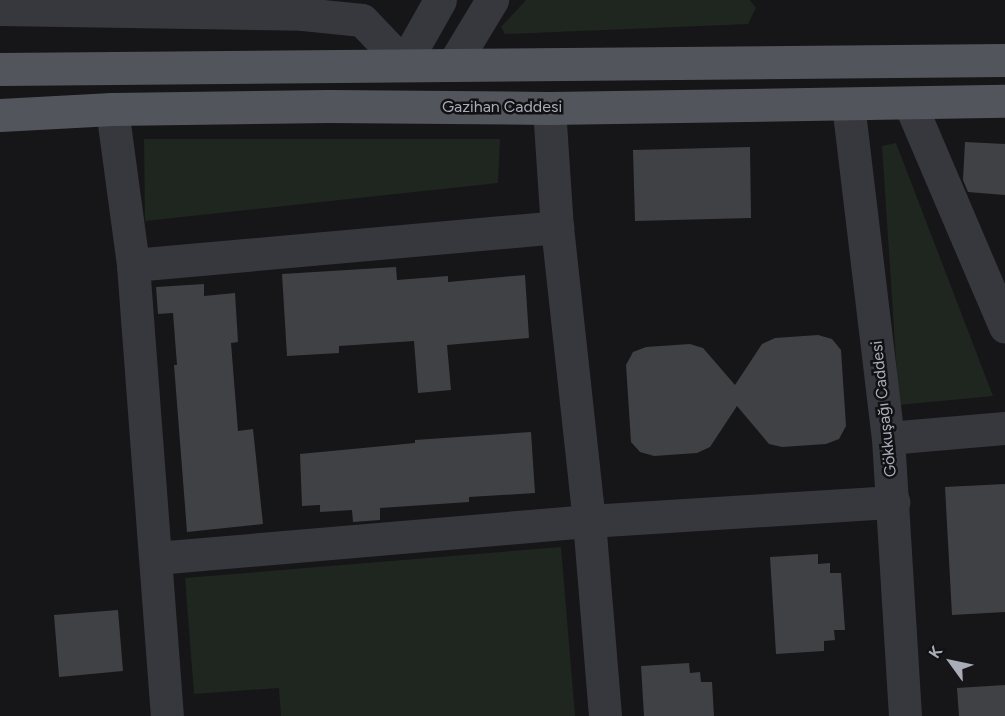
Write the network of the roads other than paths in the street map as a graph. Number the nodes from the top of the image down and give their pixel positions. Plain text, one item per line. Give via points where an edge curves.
1 (441, 0) edge
2 (492, 0) edge
3 (0, 9) edge
4 (1005, 60) edge
5 (454, 63) junction
6 (404, 64) junction
7 (0, 69) edge
8 (1005, 101) edge
9 (848, 104) junction
10 (910, 104) junction
11 (549, 108) junction
12 (112, 109) junction
13 (0, 115) edge
14 (557, 227) junction
15 (133, 265) junction
16 (1005, 327) edge
17 (1005, 428) edge
18 (888, 438) junction
19 (893, 502) junction
20 (589, 521) junction
21 (156, 558) junction
22 (167, 716) edge
23 (605, 716) edge
24 (905, 716) edge

1 - 6 street
2 - 5 street
3 - 6 street via 303,14 362,20
4 - 5 main road
5 - 6 main road
6 - 7 main road
8 - 10 main road, Gazihan Caddesi
9 - 10 main road, Gazihan Caddesi
9 - 11 main road, Gazihan Caddesi
9 - 18 street, Gökkuşağı Caddesi
10 - 16 street
11 - 12 main road, Gazihan Caddesi
11 - 14 street
12 - 13 main road, Gazihan Caddesi
12 - 15 street
14 - 15 street
14 - 20 street
15 - 21 street
17 - 18 street
18 - 19 street, Gökkuşağı Caddesi
19 - 20 street
19 - 24 street, Gökkuşağı Caddesi
20 - 21 street
20 - 23 street
21 - 22 street

